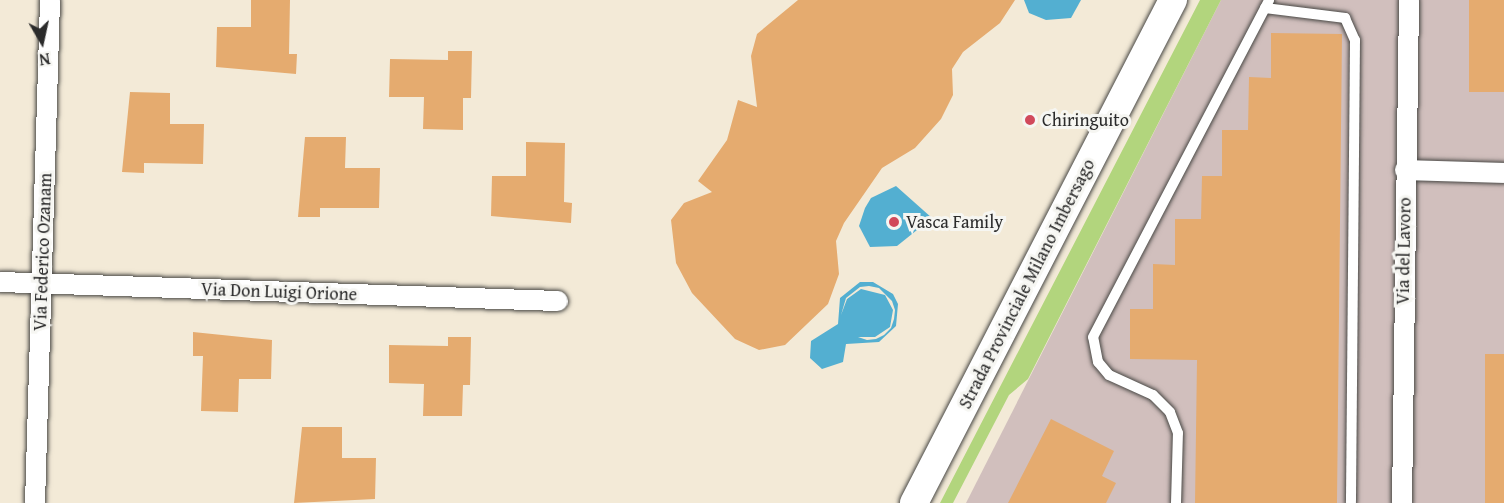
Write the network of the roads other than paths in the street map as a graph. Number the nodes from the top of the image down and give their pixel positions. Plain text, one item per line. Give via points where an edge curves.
1 (50, 0) edge
2 (1173, 0) edge
3 (1409, 0) edge
4 (1267, 4) edge
5 (1405, 170) junction
6 (1504, 173) edge
7 (0, 282) edge
8 (42, 285) junction
9 (558, 301) dead end
10 (35, 503) edge
11 (914, 503) edge
12 (1176, 503) edge
13 (1351, 503) edge
14 (1402, 503) edge

1 - 8 street, Via Federico Ozanam
2 - 11 main road, Strada Provinciale Milano Imbersago
3 - 5 street, Via del Lavoro
4 - 12 lane via 1093,337 1098,362 1109,375 1152,395 1170,412 1178,440
4 - 13 lane via 1345,18 1355,40
5 - 6 street
5 - 14 street, Via del Lavoro
7 - 8 street, Via Don Luigi Orione
8 - 9 street, Via Don Luigi Orione
8 - 10 street, Via Federico Ozanam

